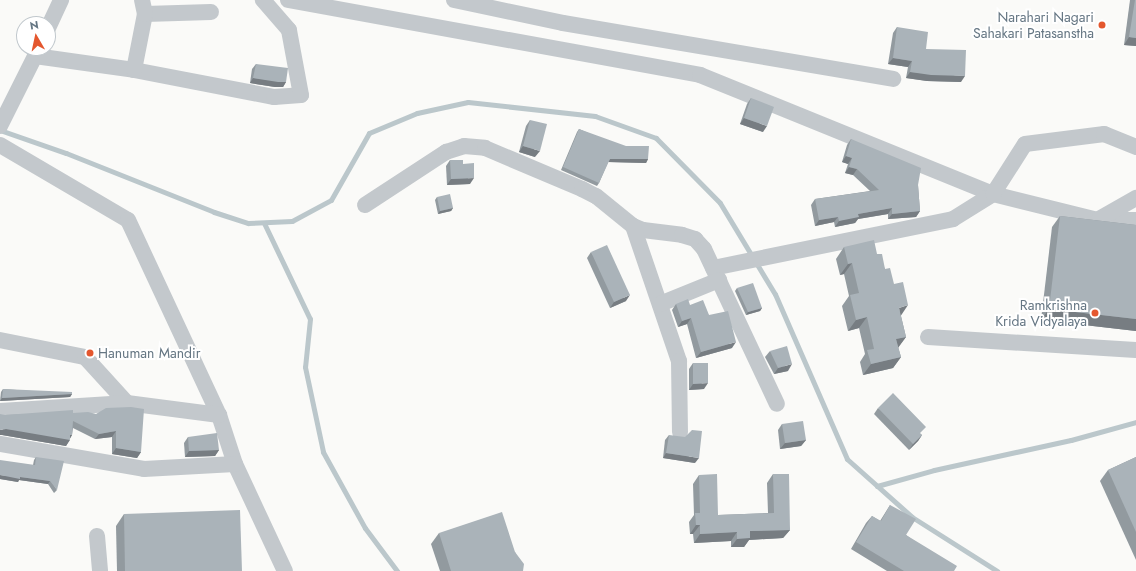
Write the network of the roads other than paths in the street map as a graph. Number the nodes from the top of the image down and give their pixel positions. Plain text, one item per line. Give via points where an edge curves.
1 (61, 0) edge
2 (263, 0) edge
3 (288, 0) edge
4 (454, 0) edge
5 (143, 7) edge
6 (211, 12) dead end
7 (54, 16) edge
8 (35, 56) edge
9 (56, 56) edge
10 (134, 70) junction
11 (893, 79) dead end
12 (0, 126) edge
13 (0, 145) edge
14 (1136, 147) edge
15 (993, 194) junction
16 (1136, 198) edge
17 (365, 205) dead end
18 (1098, 220) junction
19 (1136, 220) edge
20 (633, 226) junction
21 (716, 274) junction
22 (660, 304) junction
23 (928, 337) dead end
24 (0, 340) edge
25 (1136, 350) edge
26 (127, 403) junction
27 (777, 404) dead end
28 (0, 412) edge
29 (218, 415) junction
30 (680, 432) dead end
31 (0, 444) edge
32 (235, 464) junction
33 (98, 536) dead end
34 (100, 571) edge
35 (284, 571) edge

1 - 7 street
2 - 10 street via 289,30 300,95 274,97
3 - 15 street via 700,75
4 - 11 street via 563,23
5 - 6 street
5 - 10 street
8 - 12 street
9 - 10 street
13 - 29 street via 128,220
14 - 15 street via 1104,134 1025,144
15 - 18 street
15 - 21 street via 953,219 729,263
16 - 18 street
17 - 20 street via 446,152 464,146 485,148 582,189 607,204
18 - 19 street
20 - 21 street via 694,239 704,248
20 - 22 street
21 - 22 street
21 - 27 street
22 - 30 street via 679,361
23 - 25 street
24 - 26 street via 85,357
26 - 28 street
26 - 29 street
29 - 32 street
31 - 32 street via 144,469
32 - 35 street
33 - 34 street

